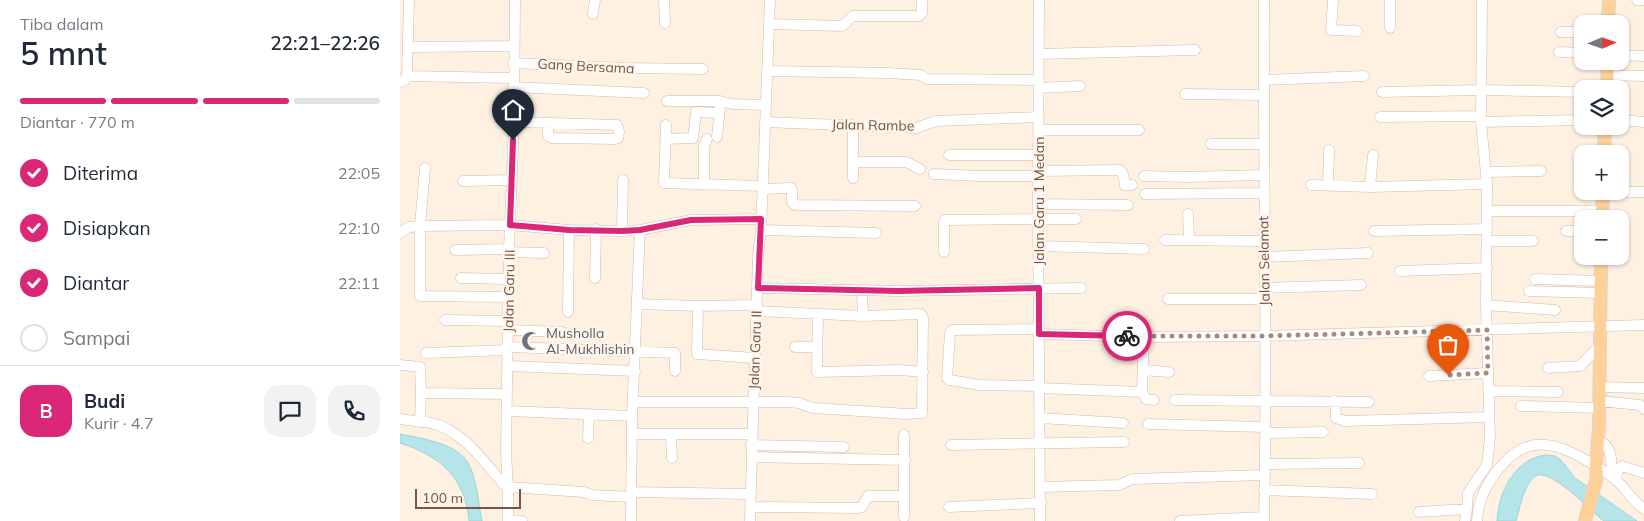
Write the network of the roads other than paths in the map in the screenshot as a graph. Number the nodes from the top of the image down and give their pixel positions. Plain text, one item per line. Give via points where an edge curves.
1 (515, 0) edge
2 (594, 0) edge
3 (664, 0) edge
4 (770, 0) edge
5 (922, 0) edge
6 (1039, 0) edge
7 (1264, 0) edge
8 (1333, 0) edge
9 (1390, 0) edge
10 (1482, 0) edge
11 (1609, 0) edge
12 (1637, 0) edge
13 (1644, 0) edge
14 (406, 5) edge
15 (593, 14) dead end
16 (1608, 15) edge
17 (665, 22) dead end
18 (768, 24) junction
19 (1390, 28) dead end
20 (1358, 31) dead end
21 (1561, 32) dead end
22 (1574, 32) edge
23 (514, 46) junction
24 (414, 47) dead end
25 (1195, 50) dead end
26 (1558, 52) dead end
27 (1574, 53) edge
28 (1039, 54) junction
29 (1629, 55) edge
30 (1644, 56) edge
31 (513, 63) junction
32 (703, 69) dead end
33 (1607, 70) edge
34 (767, 71) junction
35 (1607, 75) junction
36 (1364, 76) dead end
37 (1644, 76) edge
38 (404, 79) edge
39 (1264, 80) junction
40 (1607, 80) edge
41 (513, 82) junction
42 (1039, 84) junction
43 (1080, 86) dead end
44 (1482, 90) junction
45 (1382, 92) dead end
46 (1574, 92) edge
47 (644, 93) dead end
48 (1185, 94) dead end
49 (1264, 95) junction
50 (667, 101) dead end
51 (766, 105) junction
52 (1039, 117) junction
53 (1380, 117) dead end
54 (1481, 119) junction
55 (1574, 120) edge
56 (1629, 121) edge
57 (514, 122) junction
58 (765, 122) junction
59 (1644, 122) edge
60 (548, 123) junction
61 (579, 123) junction
62 (666, 125) dead end
63 (853, 125) junction
64 (1039, 130) junction
65 (1139, 130) dead end
66 (717, 137) dead end
67 (666, 139) junction
68 (580, 140) junction
69 (707, 140) dead end
70 (1211, 144) dead end
71 (1263, 144) junction
72 (1329, 150) dead end
73 (949, 155) dead end
74 (1039, 155) junction
75 (1372, 155) dead end
76 (853, 162) junction
77 (425, 168) dead end
78 (920, 168) dead end
79 (1487, 172) junction
80 (1542, 172) dead end
81 (1038, 173) junction
82 (934, 174) dead end
83 (1263, 175) junction
84 (1144, 176) dead end
85 (853, 178) dead end
86 (511, 180) junction
87 (623, 180) dead end
88 (463, 182) dead end
89 (1487, 184) junction
90 (704, 185) junction
91 (1132, 185) dead end
92 (1311, 186) dead end
93 (1328, 186) junction
94 (1370, 187) junction
95 (762, 188) junction
96 (1629, 192) edge
97 (1644, 192) edge
98 (1263, 193) junction
99 (1145, 194) dead end
100 (1038, 204) junction
101 (1128, 205) dead end
102 (916, 206) dead end
103 (1487, 211) junction
104 (1188, 214) dead end
105 (1574, 214) edge
106 (761, 219) junction
107 (1038, 219) junction
108 (1076, 219) dead end
109 (510, 225) junction
110 (420, 226) junction
111 (596, 229) junction
112 (1487, 229) junction
113 (569, 230) junction
114 (640, 230) junction
115 (760, 230) junction
116 (622, 231) junction
117 (1374, 231) dead end
118 (1566, 231) dead end
119 (1574, 231) edge
120 (400, 233) edge
121 (876, 233) dead end
122 (1189, 239) junction
123 (1165, 240) dead end
124 (1264, 241) junction
125 (1487, 241) junction
126 (1533, 241) dead end
127 (1039, 246) junction
128 (1144, 249) dead end
129 (455, 250) dead end
130 (509, 251) junction
131 (944, 252) dead end
132 (1368, 252) dead end
133 (544, 253) dead end
134 (1264, 257) junction
135 (1601, 265) edge
136 (1487, 268) junction
137 (1400, 271) dead end
138 (461, 278) dead end
139 (595, 278) dead end
140 (508, 279) junction
141 (1535, 279) dead end
142 (1361, 285) dead end
143 (1600, 287) junction
144 (758, 288) junction
145 (1039, 288) junction
146 (1081, 288) dead end
147 (1265, 288) junction
148 (862, 290) junction
149 (1529, 291) dead end
150 (508, 297) junction
151 (1168, 299) dead end
152 (1265, 299) junction
153 (637, 304) junction
154 (1486, 305) junction
155 (698, 306) junction
156 (757, 308) junction
157 (1555, 310) dead end
158 (568, 312) dead end
159 (818, 314) junction
160 (863, 316) junction
161 (445, 320) dead end
162 (1644, 325) edge
163 (508, 326) junction
164 (1599, 326) junction
165 (1487, 330) junction
166 (1039, 331) junction
167 (562, 332) dead end
168 (1144, 336) junction
169 (1265, 336) junction
170 (1599, 346) junction
171 (795, 347) dead end
172 (818, 347) junction
173 (508, 348) junction
174 (635, 352) junction
175 (426, 353) dead end
176 (754, 358) junction
177 (400, 365) edge
178 (508, 366) junction
179 (1548, 368) dead end
180 (1143, 370) junction
181 (635, 371) junction
182 (675, 371) dead end
183 (923, 372) junction
184 (1169, 372) dead end
185 (1488, 373) junction
186 (1429, 376) dead end
187 (1599, 386) junction
188 (1039, 387) junction
189 (1644, 388) edge
190 (1488, 391) junction
191 (1142, 392) junction
192 (1558, 392) dead end
193 (421, 393) junction
194 (507, 394) junction
195 (1154, 400) dead end
196 (1175, 400) dead end
197 (1265, 400) junction
198 (1335, 401) junction
199 (633, 402) junction
200 (1369, 402) dead end
201 (753, 403) junction
202 (1599, 404) junction
203 (1521, 406) dead end
204 (1644, 409) edge
205 (507, 411) junction
206 (589, 415) junction
207 (632, 416) junction
208 (1488, 417) junction
209 (1040, 418) junction
210 (400, 419) edge
211 (420, 422) junction
212 (1124, 423) dead end
213 (1148, 424) dead end
214 (1265, 430) junction
215 (1323, 432) dead end
216 (632, 434) junction
217 (671, 434) junction
218 (904, 435) dead end
219 (588, 438) dead end
220 (752, 439) junction
221 (1598, 441) junction
222 (1124, 442) dead end
223 (1040, 444) junction
224 (951, 445) dead end
225 (844, 447) dead end
226 (752, 457) junction
227 (672, 458) dead end
228 (905, 460) junction
229 (1359, 464) dead end
230 (1265, 470) junction
231 (1594, 473) junction
232 (1644, 473) edge
233 (1614, 478) junction
234 (1040, 487) junction
235 (508, 488) junction
236 (1264, 490) junction
237 (631, 494) junction
238 (750, 494) junction
239 (1372, 494) dead end
240 (904, 496) junction
241 (1041, 503) junction
242 (750, 507) junction
243 (949, 507) dead end
244 (1467, 509) junction
245 (1644, 509) edge
246 (1419, 512) dead end
247 (904, 517) dead end
248 (1264, 519) edge
249 (1582, 519) edge
250 (508, 521) edge
251 (522, 521) edge
252 (631, 521) edge
253 (750, 521) edge
254 (1040, 521) edge
255 (1180, 521) edge
256 (1466, 521) edge
257 (1477, 521) edge

1 - 23 street, Jalan Garu III
2 - 15 street
3 - 17 street
4 - 18 street, Jalan Garu II
5 - 18 street via 920,16 853,16 842,26
6 - 28 street, Jalan Garu 1 Medan
7 - 39 street, Jalan Selamat
8 - 20 street via 1331,30
9 - 19 street
10 - 44 street
11 - 16 main road
12 - 13 street
14 - 38 street
18 - 34 street, Jalan Garu II
21 - 22 street
23 - 24 street
23 - 31 street, Jalan Garu III
25 - 28 street
26 - 27 street
28 - 42 street, Jalan Garu 1 Medan
29 - 30 street
31 - 32 street, Gang Bersama
31 - 41 street, Jalan Garu III
33 - 35 main road
34 - 42 street via 888,73 921,75 927,79
34 - 51 street, Jalan Garu II
35 - 37 street
35 - 40 main road
36 - 39 street
38 - 41 street
39 - 49 street, Jalan Selamat
41 - 47 street
41 - 57 street, Jalan Garu III
42 - 43 street
42 - 52 street, Jalan Garu 1 Medan
44 - 45 street
44 - 46 street
44 - 54 street
48 - 49 street
49 - 71 street, Jalan Selamat
50 - 51 street
51 - 58 street, Jalan Garu II
52 - 63 street, Jalan Rambe via 936,121 916,128
52 - 64 street, Jalan Garu 1 Medan
53 - 54 street
54 - 55 street
54 - 79 street
56 - 59 street
57 - 60 street
57 - 86 street, Jalan Garu III
58 - 63 street, Jalan Rambe
58 - 95 street, Jalan Garu II
60 - 61 street
60 - 68 street via 548,136
61 - 68 street
61 - 68 street via 617,125 619,135 615,139
62 - 67 street
63 - 76 street
64 - 65 street
64 - 74 street, Jalan Garu 1 Medan
66 - 67 street via 720,108 696,112 693,138
67 - 90 street via 664,183
69 - 90 street via 704,146
70 - 71 street
71 - 83 street, Jalan Selamat
72 - 93 street
73 - 74 street
74 - 81 street, Jalan Garu 1 Medan
75 - 94 street
76 - 78 street via 906,162
76 - 85 street
77 - 110 street
79 - 80 street
79 - 89 street
81 - 82 street
81 - 91 street via 1120,170 1125,185
81 - 100 street, Jalan Garu 1 Medan
83 - 84 street
83 - 98 street, Jalan Selamat
86 - 88 street
86 - 109 street, Jalan Garu III
87 - 116 street
89 - 94 street
89 - 103 street
90 - 95 street
92 - 93 street
93 - 94 street
95 - 102 street via 791,188 795,205
95 - 106 street, Jalan Garu II
96 - 97 street
98 - 99 street
98 - 124 street, Jalan Selamat
100 - 101 street
100 - 107 street, Jalan Garu 1 Medan
103 - 105 street
103 - 112 street
104 - 122 street
106 - 114 street via 691,220
106 - 115 street, Jalan Garu II
107 - 108 street
107 - 127 street, Jalan Garu 1 Medan
107 - 131 street via 945,220
109 - 110 street
109 - 113 street
109 - 130 street, Jalan Garu III
110 - 120 street via 409,227
110 - 150 street via 420,296
111 - 113 street
111 - 116 street
111 - 139 street
112 - 117 street
112 - 125 street
113 - 158 street
114 - 116 street
114 - 153 street
115 - 121 street
115 - 144 street, Jalan Garu II
118 - 119 street
122 - 123 street
122 - 124 street
124 - 134 street, Jalan Selamat
125 - 126 street
125 - 136 street
127 - 128 street
127 - 145 street, Jalan Garu 1 Medan
129 - 130 street
130 - 133 street
130 - 140 street, Jalan Garu III
132 - 134 street
134 - 147 street, Jalan Selamat
135 - 143 main road
136 - 137 street
136 - 154 street
138 - 140 street
140 - 150 street, Jalan Garu III
141 - 143 street
142 - 147 street
143 - 149 street
143 - 164 main road
144 - 148 street
144 - 156 street, Jalan Garu II
145 - 146 street
145 - 148 street
145 - 166 street, Jalan Garu 1 Medan
147 - 152 street, Jalan Selamat
148 - 160 street
150 - 163 street, Jalan Garu III
151 - 152 street
152 - 169 street, Jalan Selamat
153 - 155 street
153 - 174 street
154 - 157 street
154 - 165 street
155 - 156 street
155 - 176 street via 697,354
156 - 159 street
156 - 176 street, Jalan Garu II
159 - 160 street
159 - 172 street
160 - 183 street via 921,314
161 - 163 street
162 - 164 street
163 - 167 street
163 - 173 street, Jalan Garu III
164 - 165 street
164 - 170 main road
165 - 169 street
165 - 185 street
166 - 168 street
166 - 188 street, Jalan Garu 1 Medan
166 - 188 street via 952,330 947,378 979,385
168 - 169 street
168 - 180 street
169 - 197 street, Jalan Selamat
170 - 179 street via 1580,366
170 - 187 main road
171 - 172 street
172 - 183 street via 817,372
173 - 174 street
173 - 175 street
173 - 178 street, Jalan Garu III
174 - 181 street
174 - 182 street via 675,353
176 - 201 street, Jalan Garu II
177 - 193 street via 420,367
178 - 181 street
178 - 194 street, Jalan Garu III
180 - 184 street
180 - 191 street
181 - 199 street
183 - 201 street via 923,412 919,414 813,408 793,402
185 - 186 street
185 - 190 street
187 - 189 street
187 - 202 main road
188 - 191 street
188 - 209 street, Jalan Garu 1 Medan
190 - 192 street
190 - 208 street
191 - 195 street via 1146,399
193 - 194 street
193 - 211 street
194 - 205 street, Jalan Garu III
196 - 197 street
197 - 198 street
197 - 214 street, Jalan Selamat
198 - 200 street
198 - 208 street via 1336,418 1345,421
199 - 201 street
199 - 207 street
201 - 220 street, Jalan Garu II
202 - 203 street
202 - 204 street via 1640,405
202 - 221 main road
205 - 206 street
205 - 235 street, Jalan Garu III
206 - 207 street
206 - 219 street
207 - 216 street
208 - 244 street via 1487,465 1468,492
209 - 212 street
209 - 223 street, Jalan Garu 1 Medan
210 - 211 street
211 - 235 street via 440,426 454,434 470,446
213 - 214 street
214 - 215 street
214 - 230 street, Jalan Selamat
216 - 217 street
216 - 237 street
217 - 220 street
217 - 227 street
218 - 228 street
220 - 225 street
220 - 226 street, Jalan Garu II
221 - 231 main road
221 - 233 street via 1605,444 1611,454
222 - 223 street
223 - 224 street
223 - 234 street, Jalan Garu 1 Medan
226 - 228 street
226 - 238 street, Jalan Garu II
228 - 240 street
229 - 230 street
230 - 234 street via 1132,478 1119,485
230 - 236 street, Jalan Selamat
231 - 233 street
231 - 249 main road
231 - 257 street via 1573,452 1545,444 1530,446 1512,454 1485,487
232 - 233 street via 1622,466
233 - 245 street
234 - 241 street, Jalan Garu 1 Medan
235 - 237 street via 584,492 592,496
235 - 250 street, Jalan Garu III
236 - 239 street
236 - 248 street, Jalan Selamat
237 - 238 street
237 - 252 street
238 - 242 street, Jalan Garu II
240 - 242 street via 868,496 858,508
240 - 247 street
241 - 243 street
241 - 254 street, Jalan Garu 1 Medan
242 - 253 street, Jalan Garu II
244 - 246 street
244 - 256 street
248 - 255 street
250 - 251 street

